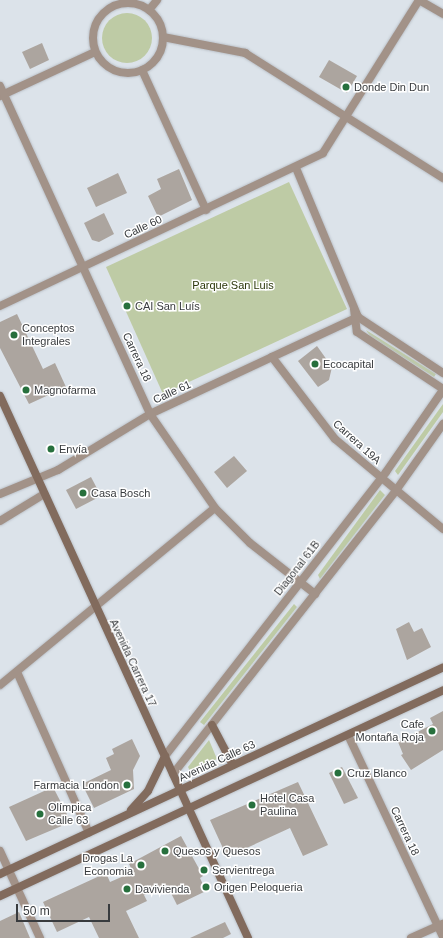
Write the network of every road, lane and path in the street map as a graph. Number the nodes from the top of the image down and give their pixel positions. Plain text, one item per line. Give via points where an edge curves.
1 (157, 0) edge
2 (419, 0) edge
3 (113, 3) edge
4 (149, 10) junction
5 (443, 14) edge
6 (163, 37) junction
7 (95, 52) junction
8 (142, 70) junction
9 (0, 86) edge
10 (2, 95) edge
11 (347, 116) junction
12 (296, 168) junction
13 (443, 178) edge
14 (206, 210) junction
15 (83, 267) junction
16 (0, 306) edge
17 (356, 318) junction
18 (272, 357) junction
19 (443, 373) edge
20 (443, 390) edge
21 (0, 396) edge
22 (150, 414) junction
23 (443, 424) edge
24 (37, 478) junction
25 (381, 478) junction
26 (397, 489) junction
27 (0, 494) edge
28 (44, 494) junction
29 (215, 508) junction
30 (0, 521) edge
31 (443, 529) edge
32 (300, 582) junction
33 (314, 594) junction
34 (95, 607) junction
35 (443, 667) edge
36 (16, 672) junction
37 (0, 685) edge
38 (443, 690) edge
39 (212, 724) junction
40 (348, 734) junction
41 (165, 756) junction
42 (233, 765) junction
43 (173, 774) junction
44 (181, 790) junction
45 (189, 808) junction
46 (123, 817) junction
47 (89, 833) junction
48 (0, 851) edge
49 (9, 870) junction
50 (0, 874) edge
51 (17, 888) junction
52 (0, 896) edge
53 (440, 925) edge
54 (443, 936) edge
55 (40, 938) edge
56 (248, 938) edge
57 (411, 938) edge

1 - 4 street
2 - 5 street
2 - 11 street, Calle 60
3 - 4 street via 132,3
3 - 7 street via 101,15 94,29
4 - 6 street via 159,22
6 - 8 street via 155,60
6 - 11 street via 245,53
7 - 8 street via 112,69 127,73
7 - 10 street
8 - 14 street
9 - 10 street, Carrera 18
10 - 15 street, Carrera 18
11 - 12 street, Calle 60 via 322,153
11 - 13 street
12 - 14 street, Calle 60
12 - 17 street via 354,306
14 - 15 street, Calle 60
15 - 16 street, Calle 60
15 - 22 street, Carrera 18
17 - 18 street, Calle 61
17 - 19 street
17 - 20 street via 362,336
18 - 22 street, Calle 61
18 - 25 street, Carrera 19A via 335,439
20 - 25 street, Diagonal 61B
21 - 24 main road, Avenida Carrera 17
22 - 24 street, Calle 61 via 58,470
22 - 29 street, Carrera 18
23 - 26 street
24 - 27 street, Calle 61
24 - 28 main road, Avenida Carrera 17
25 - 26 street, Carrera 19A
25 - 32 street, Diagonal 61B
26 - 31 street, Carrera 19A
26 - 33 street
28 - 30 street
28 - 34 main road, Avenida Carrera 17
29 - 32 street, Carrera 18 via 250,543
29 - 34 street
32 - 33 street, Carrera 18
32 - 41 street, Diagonal 61B
33 - 39 street
34 - 36 street
34 - 41 main road, Avenida Carrera 17
35 - 42 main road, Avenida Calle 63
36 - 37 street
36 - 47 street
38 - 40 main road
39 - 42 main road
39 - 43 street
40 - 45 main road
40 - 53 street, Carrera 18
41 - 43 main road, Avenida Carrera 17
41 - 46 main road via 148,791
42 - 44 main road, Avenida Calle 63
43 - 44 main road, Avenida Carrera 17
44 - 45 main road, Avenida Carrera 17
44 - 46 main road, Avenida Calle 63
45 - 51 main road
45 - 56 main road, Avenida Carrera 17
46 - 47 main road, Avenida Calle 63
47 - 49 main road, Avenida Calle 63
48 - 49 street
49 - 50 main road, Avenida Calle 63
49 - 51 street
51 - 52 main road
51 - 55 street
53 - 54 street, Carrera 18
53 - 57 street

